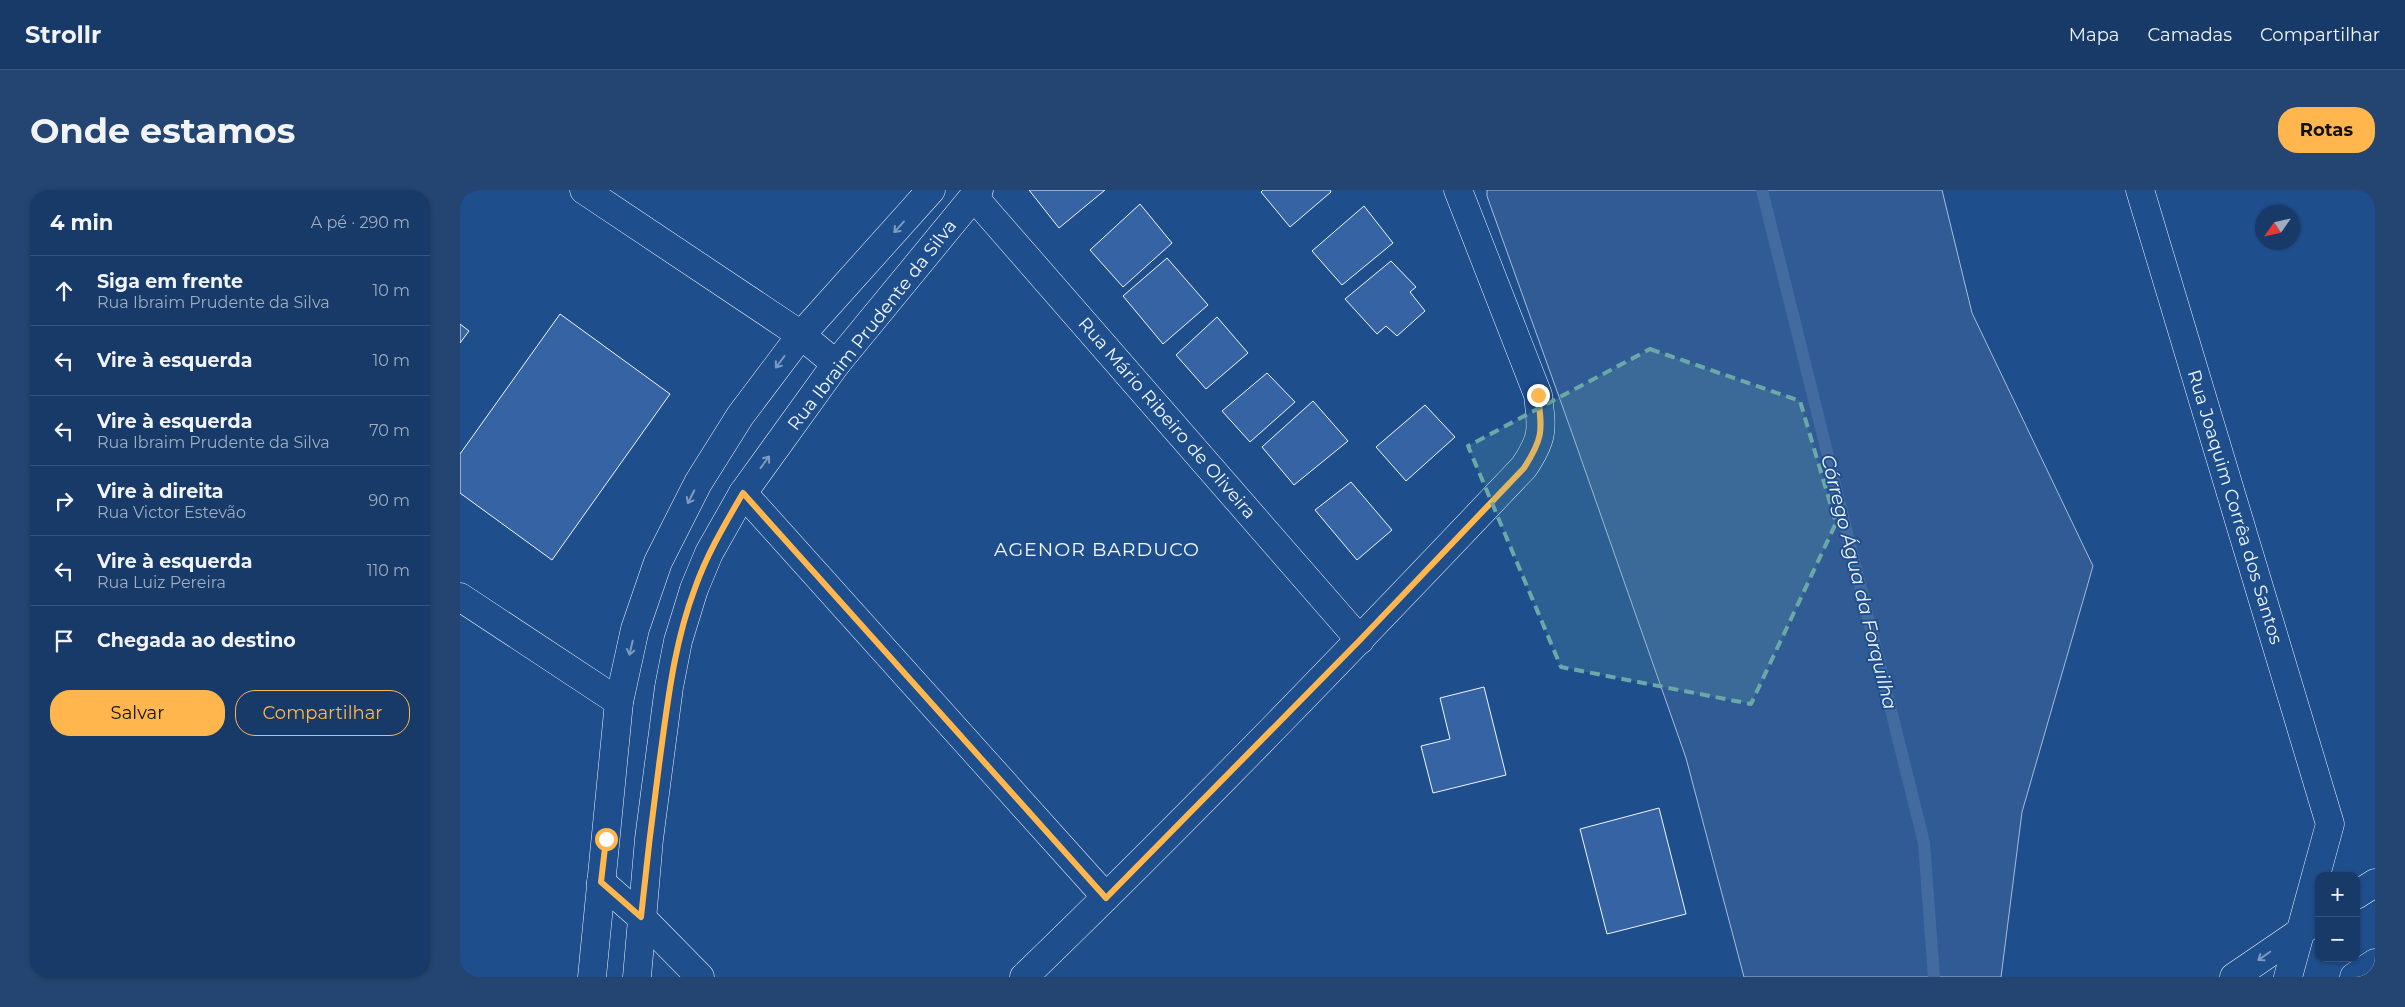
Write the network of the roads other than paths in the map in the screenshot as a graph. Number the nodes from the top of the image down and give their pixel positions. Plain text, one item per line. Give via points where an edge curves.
1 (584, 190) edge
2 (931, 190) edge
3 (1458, 190) edge
4 (2140, 190) edge
5 (977, 194) edge
6 (801, 335) junction
7 (836, 364) junction
8 (743, 493) junction
9 (460, 597) edge
10 (1360, 640) junction
11 (619, 702) junction
12 (601, 882) junction
13 (2375, 882) edge
14 (2360, 892) edge
15 (1106, 898) junction
16 (641, 917) junction
17 (2309, 925) edge
18 (2375, 963) edge
19 (592, 977) edge
20 (637, 977) edge
21 (700, 977) edge
22 (1024, 977) edge
23 (2234, 977) edge
24 (2288, 977) edge
25 (2354, 977) edge

1 - 6 street
2 -> 6 street
3 - 10 street via 1538,395 1542,431 1524,468
4 - 17 street, Rua Joaquim Corrêa dos Santos via 2330,824
5 - 7 street, Rua Ibraim Prudente da Silva
5 - 10 street, Rua Mário Ribeiro de Oliveira
6 - 7 street
6 -> 11 street via 740,416 698,483 676,527 646,593
8 -> 7 street, Rua Ibraim Prudente da Silva
8 - 15 street
8 - 16 street, Rua Ibraim Prudente da Silva via 709,553 678,641
9 - 11 street
10 - 15 street
11 - 12 street
12 - 16 street
12 - 19 street
13 - 14 street
15 - 22 street
16 - 20 street, Rua Ibraim Prudente da Silva
16 - 21 street
17 -> 23 street
17 - 24 street
18 - 25 street

